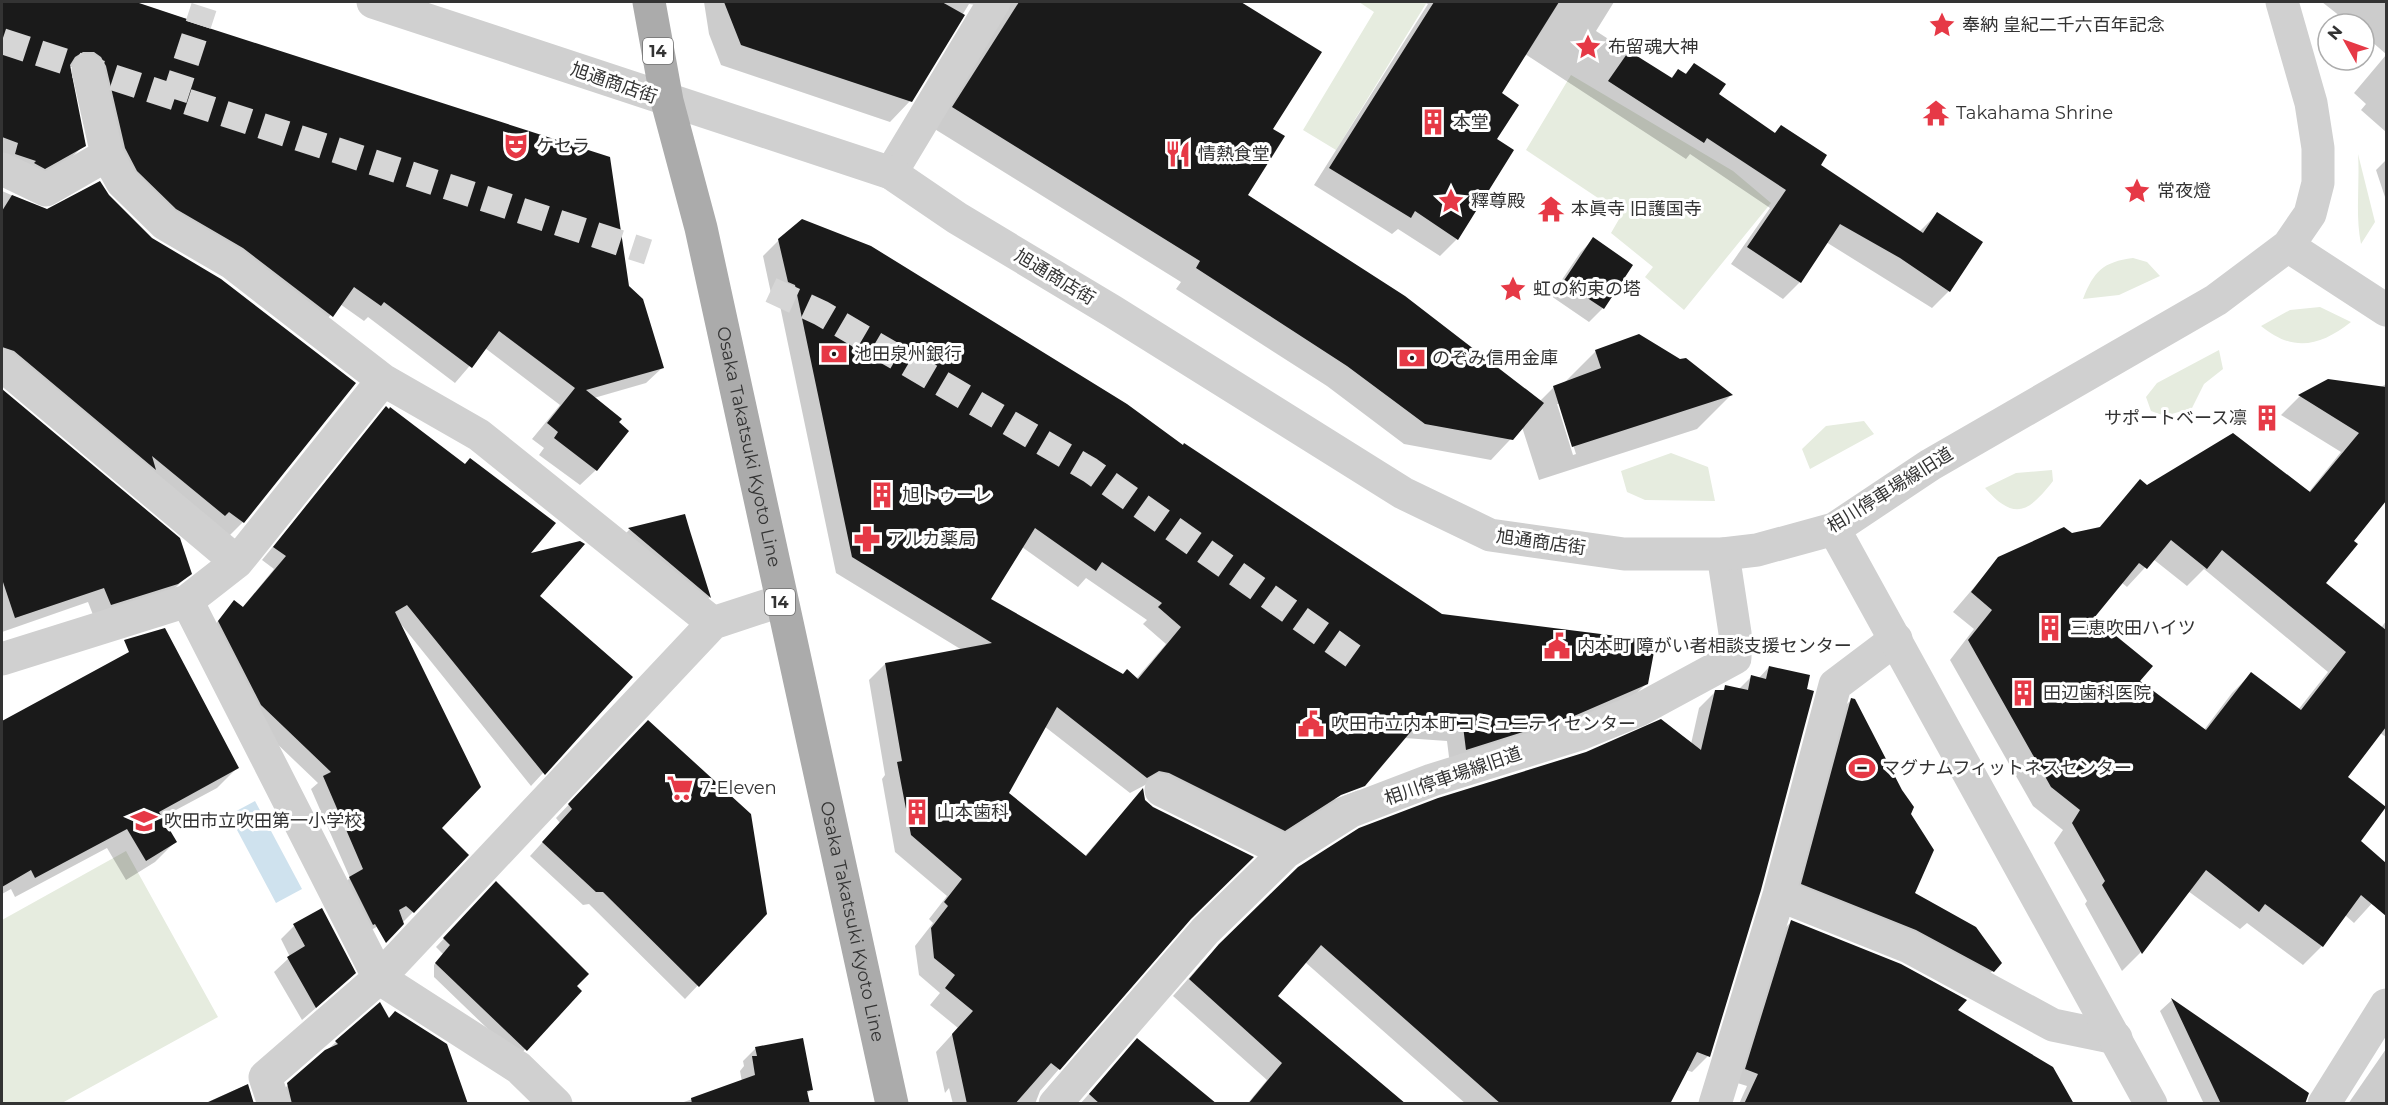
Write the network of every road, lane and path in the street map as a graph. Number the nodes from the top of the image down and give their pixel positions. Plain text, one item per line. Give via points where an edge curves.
1 (373, 2) edge
2 (649, 2) edge
3 (994, 2) edge
4 (2283, 2) edge
5 (88, 70) dead end
6 (667, 101) junction
7 (107, 155) junction
8 (2, 169) edge
9 (891, 173) junction
10 (2288, 246) junction
11 (2386, 310) edge
12 (2, 365) edge
13 (383, 380) junction
14 (1834, 529) junction
15 (1723, 554) junction
16 (237, 562) junction
17 (187, 601) junction
18 (780, 601) junction
19 (713, 623) junction
20 (1896, 639) junction
21 (2, 659) edge
22 (1161, 789) dead end
23 (1286, 852) junction
24 (1779, 895) junction
25 (379, 978) junction
26 (2386, 1005) edge
27 (2116, 1038) junction
28 (1060, 1102) edge
29 (274, 1104) edge
30 (556, 1104) edge
31 (892, 1104) edge
32 (1715, 1104) edge
33 (2151, 1104) edge
34 (2324, 1104) edge

1 - 6 street, 旭通商店街
2 - 6 main road, Osaka Takatsuki Kyoto Line / 14
3 - 9 street
4 - 10 street, 相川停車場線旧道 via 2311,103 2318,160 2318,183 2310,214
5 - 7 street
6 - 9 street, 旭通商店街
6 - 18 main road, Osaka Takatsuki Kyoto Line / 14 via 701,228
7 - 8 street via 46,190
7 - 13 street via 122,182 165,224 232,263
9 - 15 street, 旭通商店街 via 957,218 1403,493 1490,535 1624,554
10 - 11 street
10 - 14 street, 相川停車場線旧道 via 2216,300 1930,465
12 - 16 street
13 - 16 street
13 - 19 street via 479,435
14 - 15 street, 相川停車場線旧道 via 1757,550
14 - 20 street
15 - 23 street, 相川停車場線旧道 via 1735,658 1639,710 1580,734 1432,780 1351,811
16 - 17 street
17 - 21 street
17 - 25 street
18 - 19 street
18 - 31 main road, Osaka Takatsuki Kyoto Line / 14
19 - 25 street
20 - 24 street via 1835,685
20 - 27 street
22 - 23 street
23 - 28 street, 相川停車場線旧道 via 1205,931
24 - 27 street via 1908,947 2053,1024
24 - 32 street
25 - 29 street via 265,1077
25 - 30 street via 519,1068
26 - 34 street
27 - 33 street

